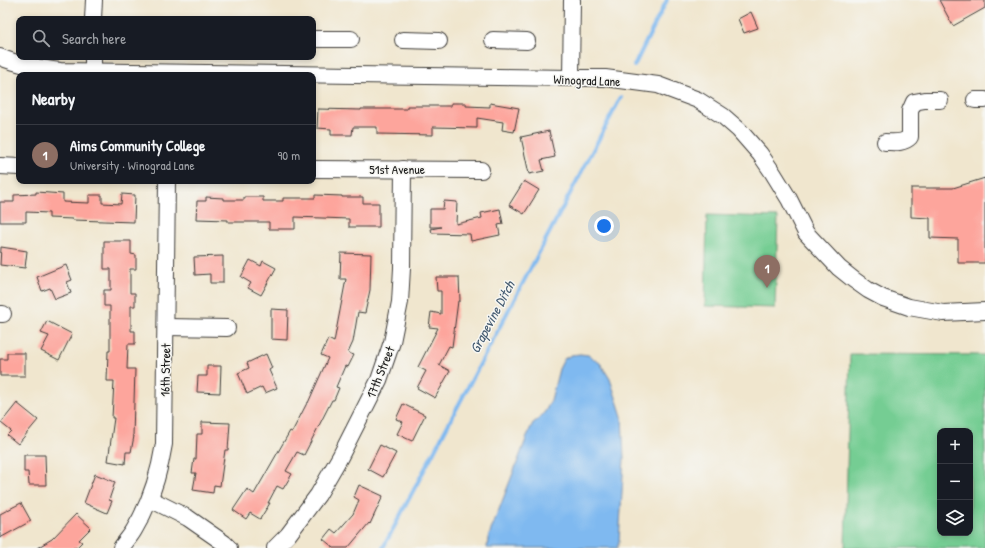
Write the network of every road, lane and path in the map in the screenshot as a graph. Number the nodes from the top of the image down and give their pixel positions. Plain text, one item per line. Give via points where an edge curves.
1 (94, 0) edge
2 (572, 0) edge
3 (93, 16) edge
4 (316, 39) edge
5 (351, 39) dead end
6 (403, 40) dead end
7 (493, 40) dead end
8 (439, 41) dead end
9 (527, 41) dead end
10 (0, 57) edge
11 (93, 64) edge
12 (571, 78) junction
13 (940, 100) dead end
14 (885, 142) dead end
15 (0, 166) edge
16 (16, 166) edge
17 (316, 169) edge
18 (403, 170) junction
19 (481, 170) dead end
20 (167, 184) edge
21 (985, 311) edge
22 (166, 327) junction
23 (227, 328) dead end
24 (150, 499) junction
25 (121, 548) edge
26 (229, 548) edge
27 (275, 548) edge

1 - 3 street
2 - 12 street
4 - 5 street
6 - 8 street
7 - 9 street
10 - 11 street, Winograd Lane via 60,71
11 - 12 street, Winograd Lane
12 - 21 street, Winograd Lane via 605,78 658,85 698,100 723,116 760,154 789,199 806,233 854,280 883,298 910,307 943,313
13 - 14 street via 914,102 910,111 910,137 902,142
15 - 16 street
17 - 18 street, 51st Avenue
18 - 19 street, 51st Avenue
18 - 27 street, 17th Street via 400,302 392,342 379,380 340,457 318,495
20 - 22 street, 16th Street
22 - 23 street
22 - 24 street, 16th Street via 164,444
24 - 25 street, 16th Street via 134,531
24 - 26 street via 188,518

